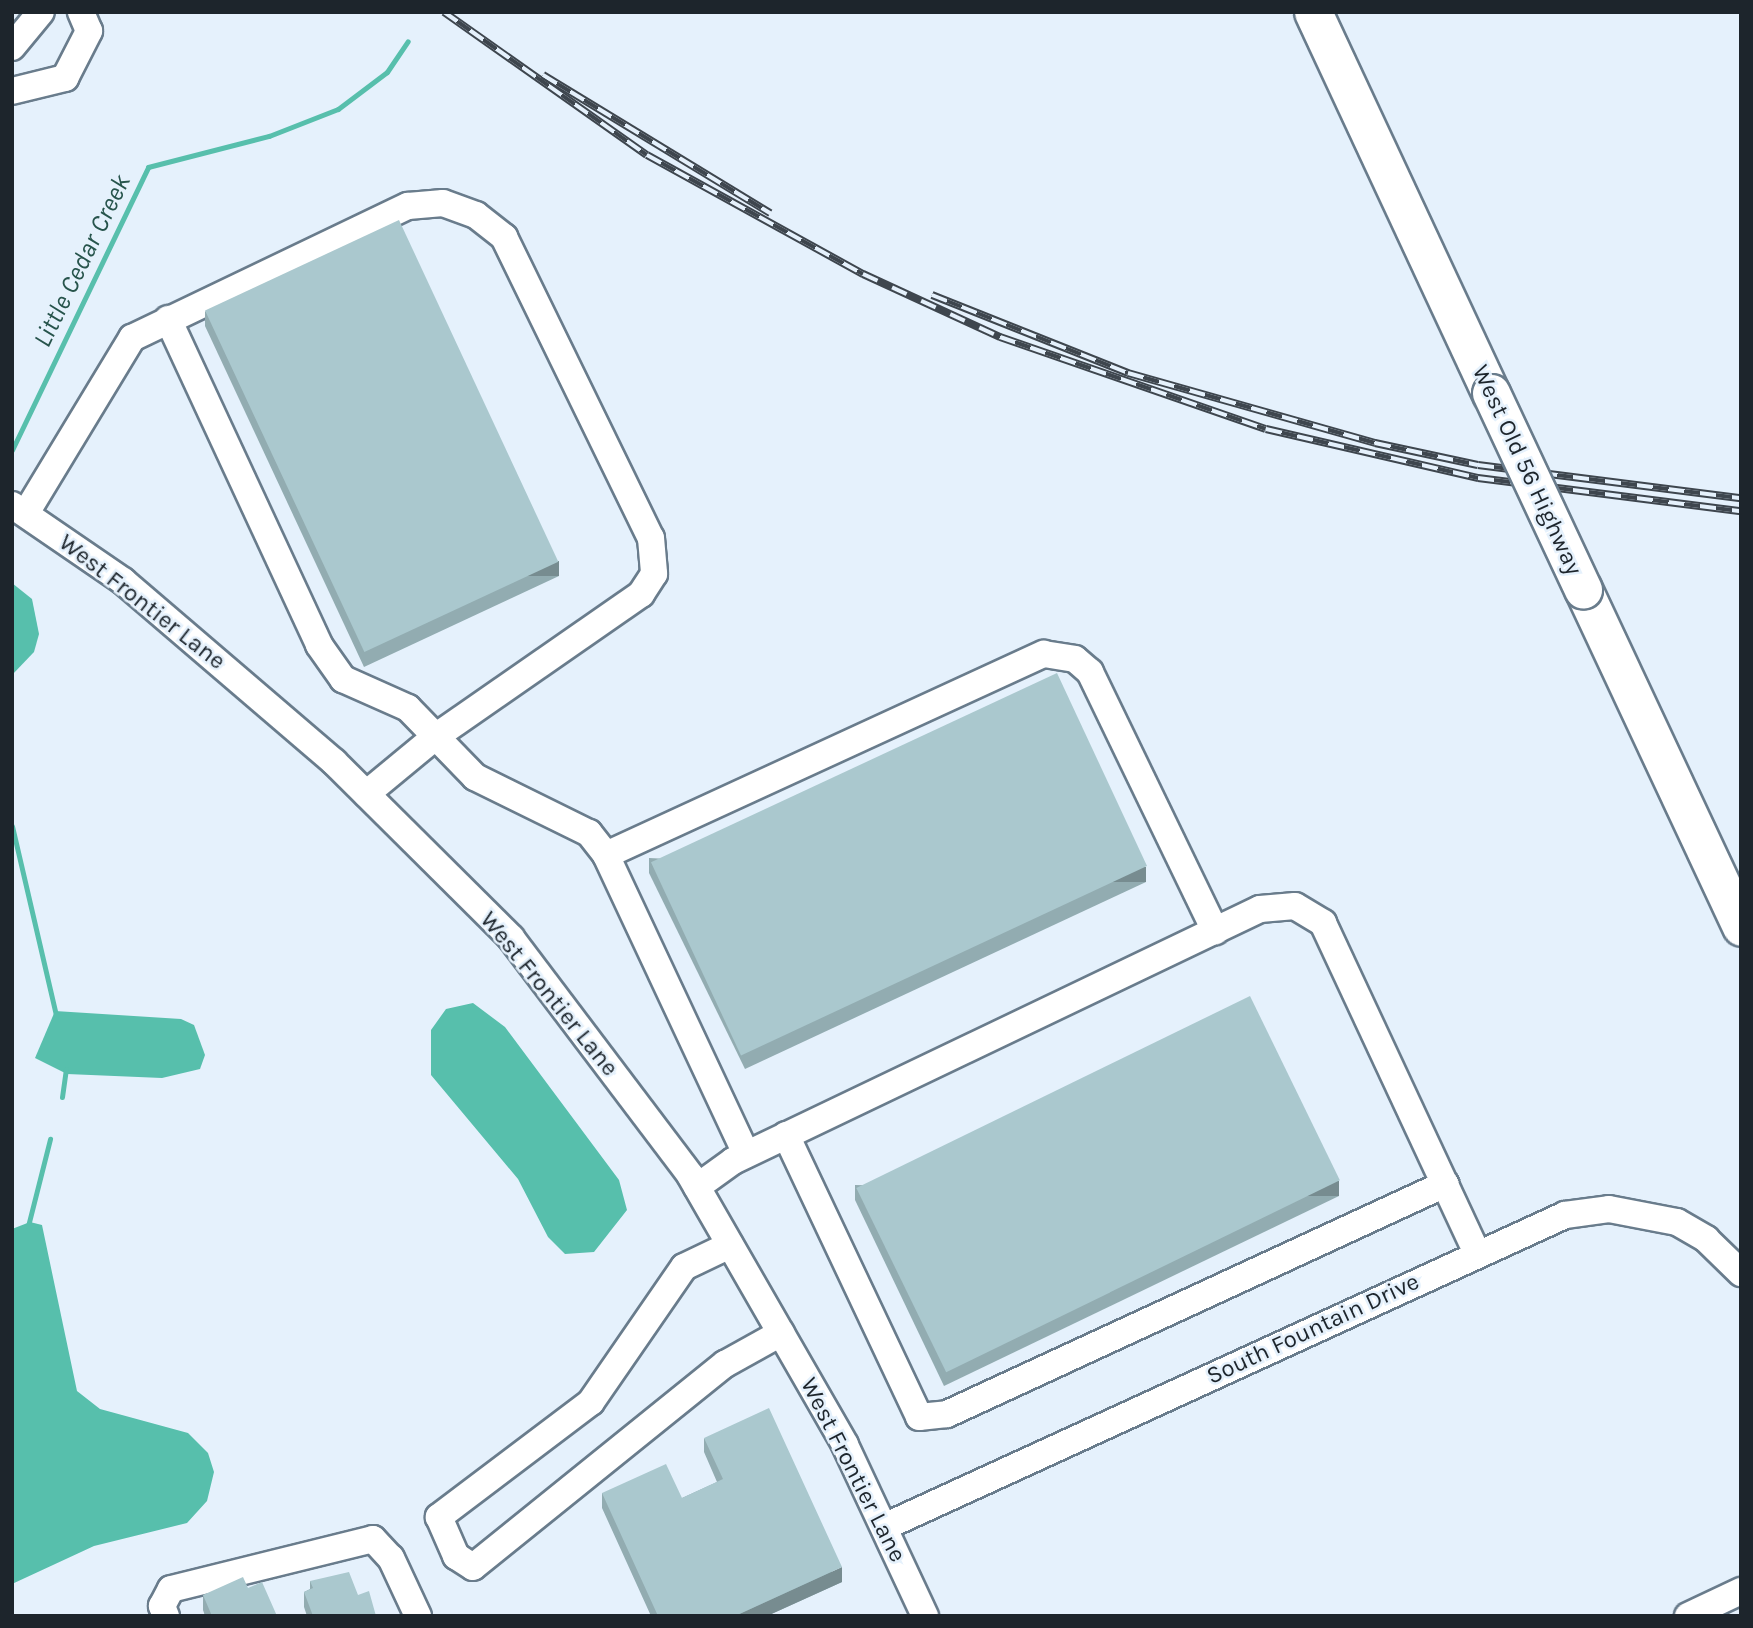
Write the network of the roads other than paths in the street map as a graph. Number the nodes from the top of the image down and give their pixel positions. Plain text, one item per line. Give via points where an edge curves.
1 (41, 12) edge
2 (81, 12) edge
3 (1313, 12) edge
4 (12, 47) edge
5 (12, 91) edge
6 (168, 319) junction
7 (19, 509) edge
8 (435, 737) junction
9 (366, 794) junction
10 (606, 855) junction
11 (1741, 927) edge
12 (1214, 931) junction
13 (786, 1135) junction
14 (746, 1154) junction
15 (1445, 1184) junction
16 (697, 1187) junction
17 (730, 1245) junction
18 (1477, 1254) junction
19 (1741, 1273) edge
20 (781, 1333) junction
21 (884, 1527) junction
22 (1741, 1591) edge
23 (166, 1616) edge
24 (418, 1616) edge
25 (925, 1616) edge
26 (1688, 1616) edge

1 - 4 street
2 - 5 street via 89,31 65,78
3 - 11 highway, West Old 56 Highway, bridge
6 - 7 street via 132,338
6 - 8 street via 319,645 343,679 408,708
6 - 8 street via 408,206 443,203 477,215 504,237 651,538 654,574 640,594
7 - 9 street, West Frontier Lane via 172,621
8 - 9 street
8 - 10 street via 475,777 589,833
9 - 16 street, West Frontier Lane via 511,938
10 - 12 street via 1044,654 1074,659 1090,672
10 - 14 street
12 - 13 street
12 - 15 street via 1260,909 1295,905 1323,923
13 - 14 street
13 - 15 street via 919,1417 947,1414
14 - 16 street
15 - 18 street
16 - 17 street, West Frontier Lane
17 - 20 street, West Frontier Lane
17 - 20 street via 684,1267 591,1402 439,1517 456,1556 473,1567 725,1364
18 - 19 street, South Fountain Drive via 1564,1215 1609,1209 1676,1222 1706,1239
18 - 21 street, South Fountain Drive
20 - 21 street, West Frontier Lane
21 - 25 street, West Frontier Lane
22 - 26 street
23 - 24 street via 162,1606 172,1589 373,1539 391,1558

